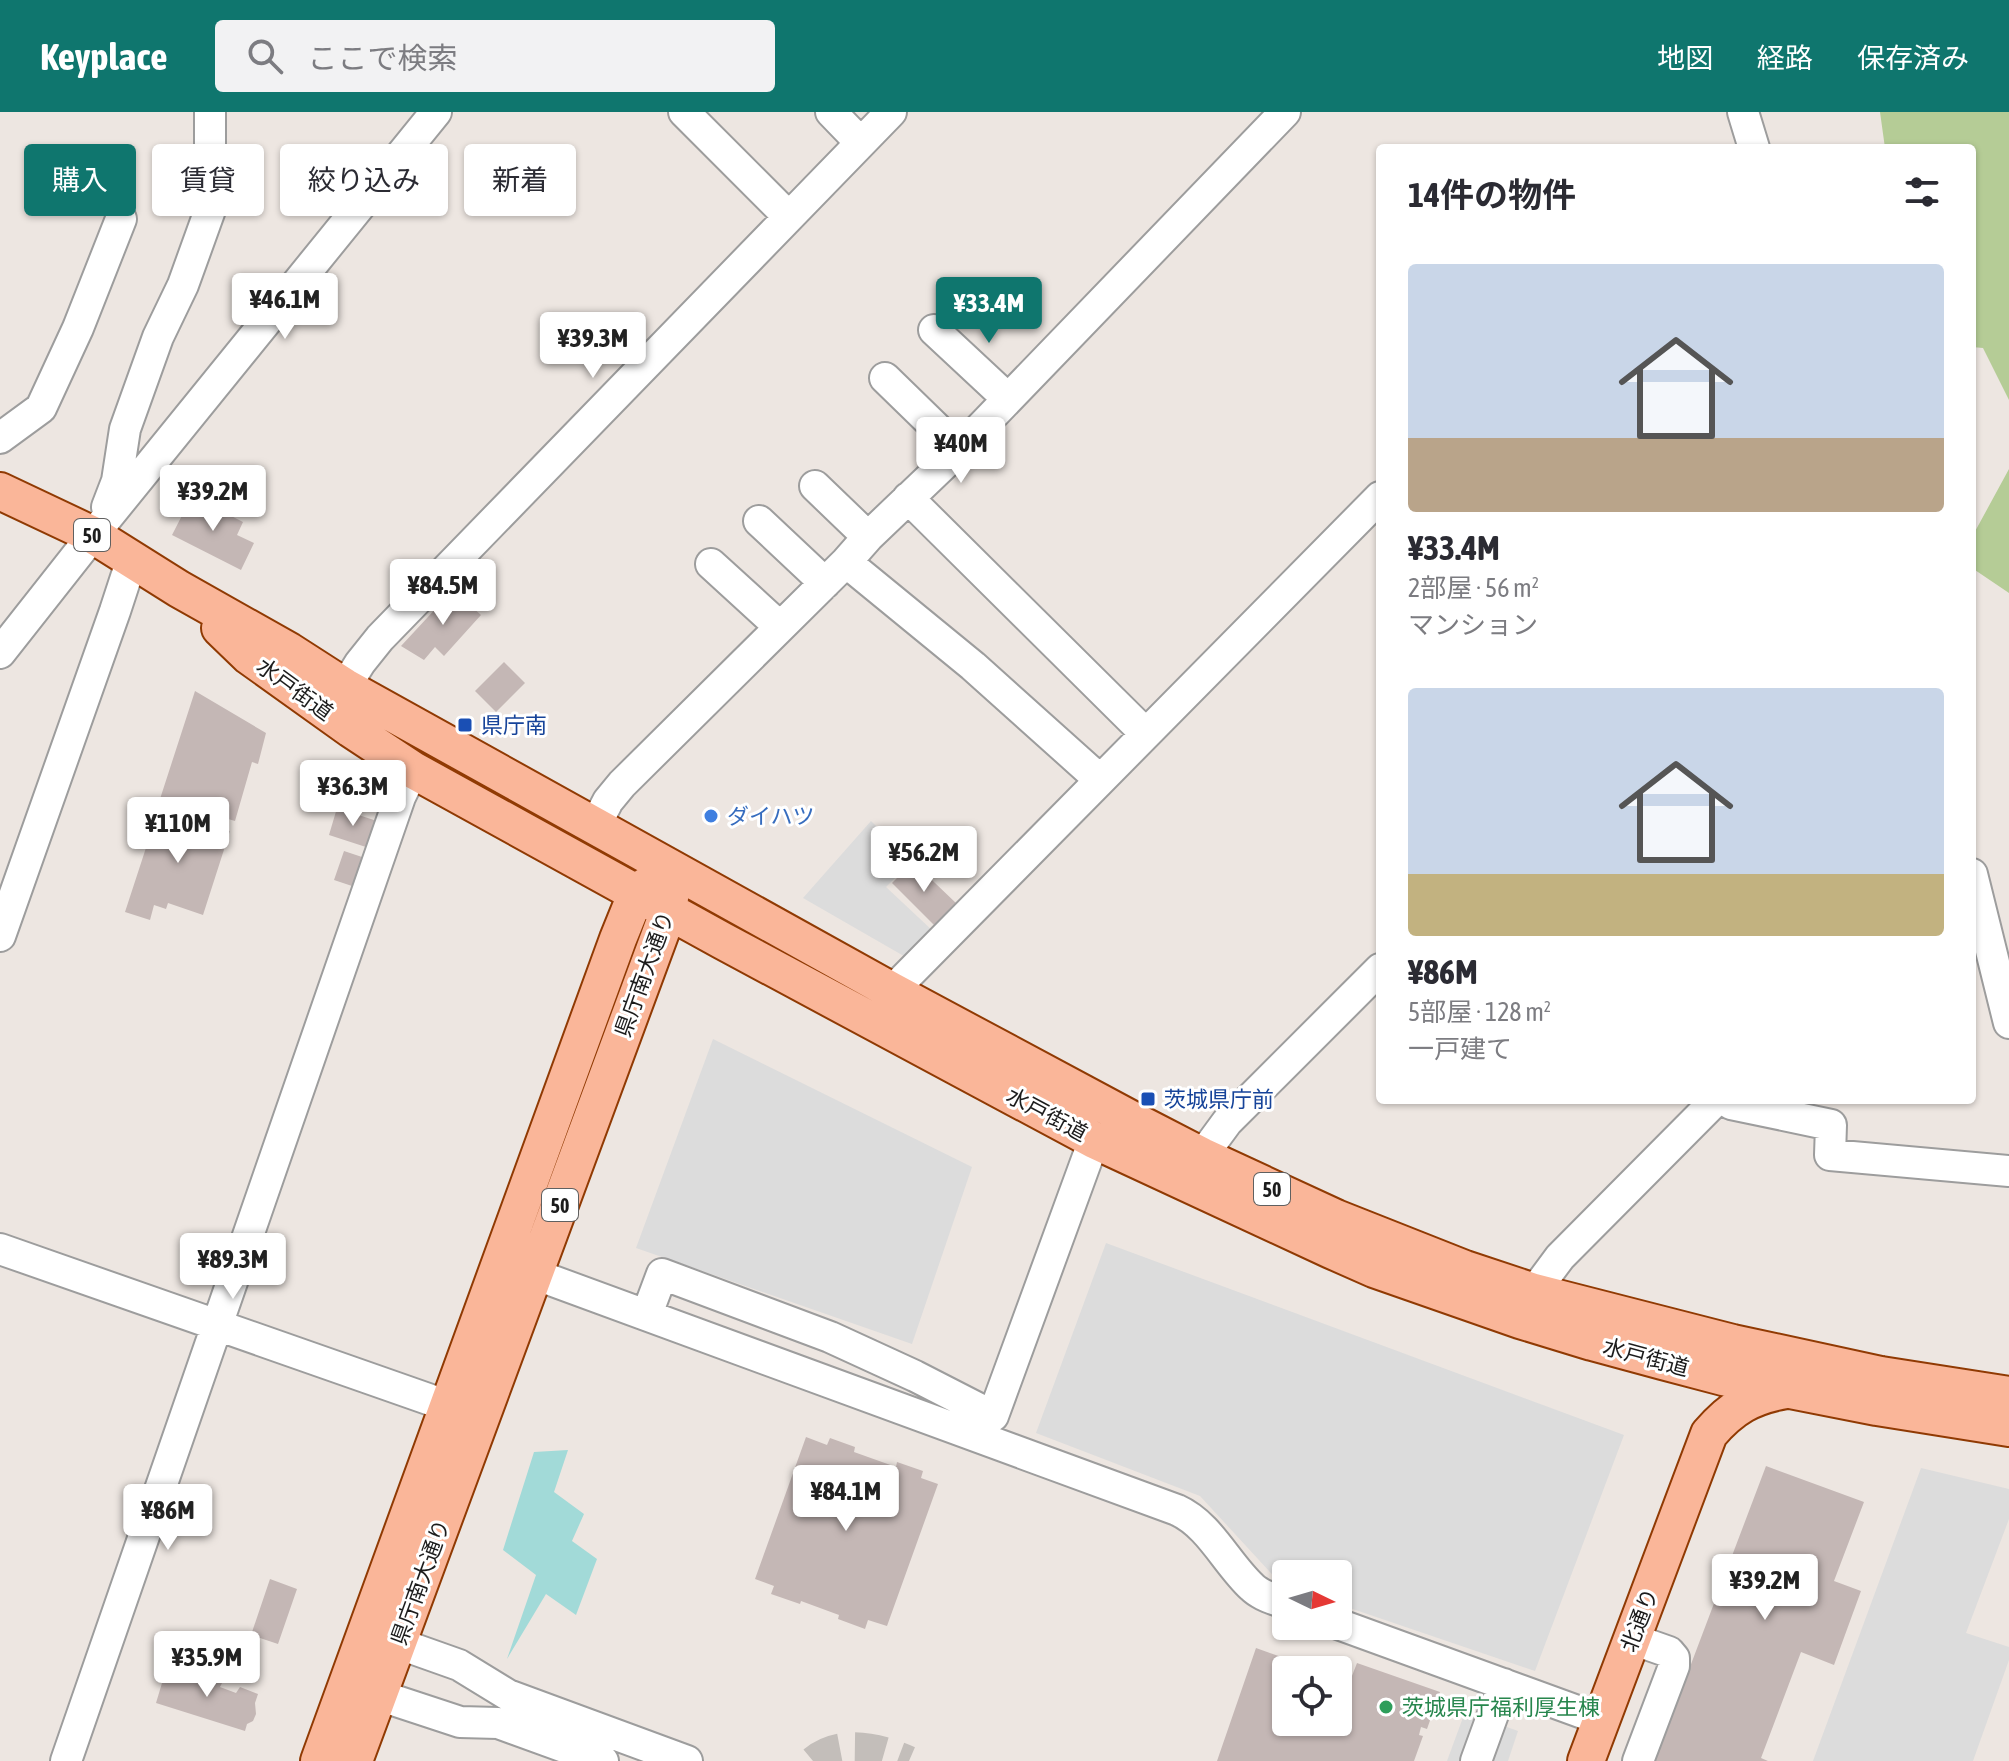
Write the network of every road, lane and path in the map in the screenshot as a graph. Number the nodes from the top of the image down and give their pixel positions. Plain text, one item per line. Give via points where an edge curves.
1 (210, 112) edge
2 (436, 112) edge
3 (684, 112) edge
4 (831, 112) edge
5 (891, 112) edge
6 (1285, 112) edge
7 (860, 142) junction
8 (789, 217) junction
9 (121, 219) dead end
10 (934, 330) dead end
11 (885, 378) dead end
12 (1008, 399) junction
13 (0, 438) edge
14 (959, 450) junction
15 (815, 486) dead end
16 (0, 491) edge
17 (908, 498) junction
18 (1376, 501) edge
19 (759, 521) dead end
20 (97, 530) junction
21 (868, 537) junction
22 (132, 559) junction
23 (711, 564) dead end
24 (836, 573) junction
25 (179, 589) junction
26 (780, 627) junction
27 (0, 653) edge
28 (345, 687) junction
29 (1145, 733) junction
30 (413, 770) junction
31 (1099, 779) junction
32 (595, 826) junction
33 (673, 868) junction
34 (1976, 890) edge
35 (637, 892) junction
36 (669, 910) junction
37 (0, 936) edge
38 (1376, 973) edge
39 (892, 991) junction
40 (2009, 1023) edge
41 (1712, 1104) edge
42 (1731, 1104) edge
43 (1094, 1140) junction
44 (1159, 1153) junction
45 (1202, 1156) junction
46 (2009, 1171) edge
47 (0, 1249) edge
48 (534, 1274) junction
49 (1534, 1292) junction
50 (647, 1314) junction
51 (218, 1324) junction
52 (1662, 1361) junction
53 (1788, 1389) junction
54 (2009, 1395) edge
55 (448, 1406) junction
56 (2009, 1428) edge
57 (1709, 1434) junction
58 (1272, 1599) edge
59 (1352, 1629) edge
60 (1632, 1639) junction
61 (397, 1643) junction
62 (358, 1654) junction
63 (1504, 1684) junction
64 (378, 1695) junction
65 (503, 1709) junction
66 (1602, 1720) junction
67 (66, 1761) edge
68 (319, 1761) edge
69 (354, 1761) edge
70 (603, 1761) edge
71 (687, 1761) edge
72 (1476, 1761) edge
73 (1586, 1761) edge
74 (1638, 1761) edge

1 - 20 street via 210,210 125,429 117,481
2 - 20 street
3 - 8 street
4 - 7 street
5 - 7 street
6 - 12 street
7 - 8 street
8 - 28 street via 380,638
9 - 13 street via 41,408
10 - 12 street
11 - 14 street
12 - 14 street
14 - 17 street
15 - 21 street
16 - 20 main road, 水戸街道 / 50
17 - 21 street
17 - 29 street
18 - 29 street
19 - 24 street
20 - 22 main road, 水戸街道 / 50
20 - 27 street
21 - 24 street
22 - 25 main road, 水戸街道 / 50
22 - 37 street
23 - 26 street
24 - 26 street
24 - 31 street via 973,666
25 - 28 main road, 水戸街道 / 50
25 - 30 main road, 水戸街道 / 50 via 249,656
26 - 32 street via 622,784
28 - 32 main road, 水戸街道 / 50
29 - 31 street
30 - 35 main road, 水戸街道 / 50
30 - 51 street
31 - 39 street
32 - 33 main road, 水戸街道 / 50
33 - 35 main road, 県庁南大通り
33 - 36 main road, 県庁南大通り / 50
33 - 39 main road, 水戸街道 / 50
34 - 40 street
35 - 36 main road, 水戸街道 / 50
35 - 55 main road, 県庁南大通り / 50
36 - 43 main road, 水戸街道 / 50
36 - 48 main road, 県庁南大通り / 50
38 - 45 street via 1227,1122
39 - 44 main road, 水戸街道 / 50
41 - 49 street via 1560,1257
42 - 46 street via 1831,1125 1830,1155
43 - 44 main road, 水戸街道 / 50
43 - 50 street via 993,1416 830,1337 662,1274
44 - 45 main road, 水戸街道 / 50
44 - 52 main road, 水戸街道 / 50 via 1276,1226 1374,1269 1520,1320
45 - 49 main road, 水戸街道 / 50 via 1336,1218
47 - 51 street
48 - 50 street
48 - 61 main road, 県庁南大通り / 50
49 - 54 main road, 水戸街道 / 50 via 1733,1343 1881,1375
50 - 58 street via 1177,1510 1205,1531 1253,1588
51 - 55 street
51 - 67 street
52 - 53 main road, 水戸街道 / 50
52 - 57 main road via 1698,1395
53 - 56 main road, 水戸街道 / 50
53 - 57 main road via 1751,1399
55 - 62 main road, 県庁南大通り / 50
57 - 60 main road, 北通り
59 - 63 street
60 - 66 main road, 北通り
60 - 74 street via 1674,1658
61 - 62 street
61 - 64 main road, 県庁南大通り / 50
61 - 65 street via 459,1665
62 - 64 street
62 - 68 main road, 県庁南大通り / 50
63 - 66 street
63 - 72 street
64 - 65 street via 460,1722
64 - 69 main road, 県庁南大通り / 50
65 - 70 street
65 - 71 street
66 - 73 main road, 北通り

